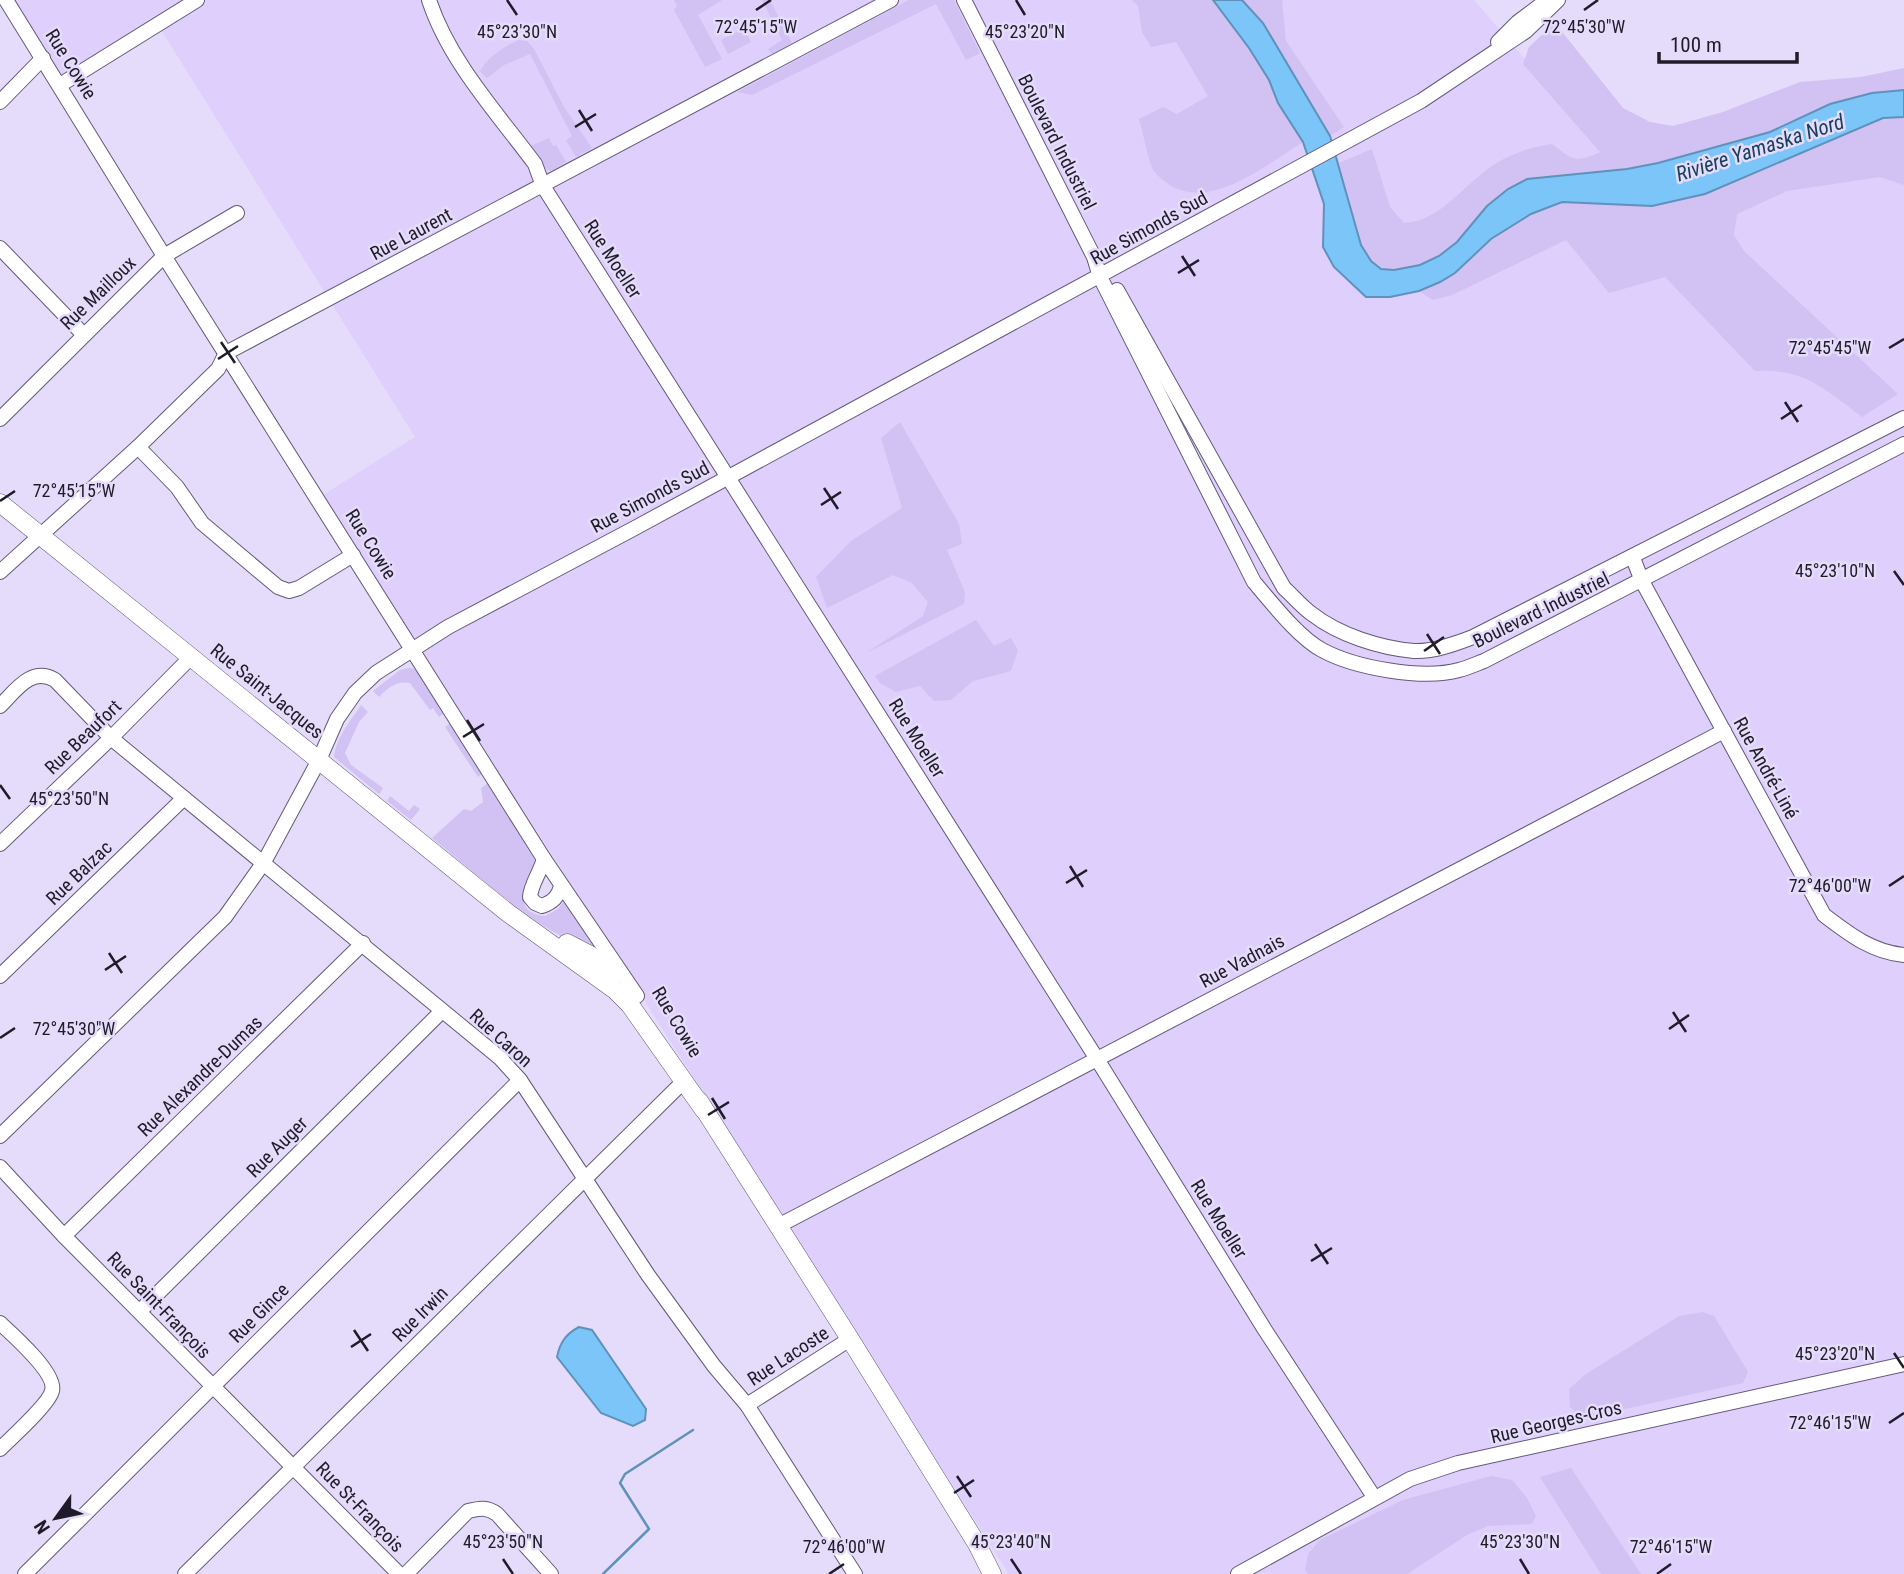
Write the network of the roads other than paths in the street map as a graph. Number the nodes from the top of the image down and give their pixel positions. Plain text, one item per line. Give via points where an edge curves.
1 (6, 0) edge
2 (197, 0) edge
3 (429, 0) edge
4 (891, 0) edge
5 (964, 0) edge
6 (1548, 0) edge
7 (1558, 0) edge
8 (43, 58) junction
9 (1472, 68) junction
10 (60, 85) junction
11 (0, 102) edge
12 (543, 186) junction
13 (237, 213) dead end
14 (2, 253) edge
15 (164, 256) junction
16 (1101, 271) junction
17 (83, 334) junction
18 (226, 353) junction
19 (1904, 418) edge
20 (0, 419) edge
21 (1904, 444) edge
22 (138, 447) junction
23 (729, 477) junction
24 (0, 503) edge
25 (41, 536) junction
26 (353, 555) junction
27 (1633, 558) junction
28 (0, 572) edge
29 (1642, 581) junction
30 (412, 648) junction
31 (191, 657) junction
32 (0, 706) edge
33 (1724, 731) junction
34 (111, 738) junction
35 (318, 760) junction
36 (184, 798) junction
37 (0, 844) edge
38 (544, 859) junction
39 (264, 862) junction
40 (561, 886) junction
41 (508, 913) junction
42 (363, 943) junction
43 (1904, 955) edge
44 (0, 976) edge
45 (637, 996) junction
46 (442, 1011) junction
47 (1097, 1059) junction
48 (520, 1080) junction
49 (683, 1082) junction
50 (704, 1110) junction
51 (0, 1136) edge
52 (0, 1167) edge
53 (585, 1177) junction
54 (778, 1226) junction
55 (64, 1236) junction
56 (140, 1311) junction
57 (0, 1323) edge
58 (850, 1339) junction
59 (1904, 1364) edge
60 (212, 1387) junction
61 (747, 1405) junction
62 (0, 1449) edge
63 (294, 1466) junction
64 (1374, 1497) junction
65 (977, 1544) junction
66 (25, 1574) edge
67 (185, 1574) edge
68 (399, 1574) edge
69 (406, 1574) edge
70 (551, 1574) edge
71 (855, 1574) edge
72 (992, 1574) edge
73 (1002, 1574) edge
74 (1238, 1574) edge

1 - 8 street, Rue Cowie
2 - 10 street
3 - 12 street, Rue Moeller via 452,48 535,164
4 - 12 street, Rue Laurent
5 - 16 street, Boulevard Industriel
6 - 9 street, Rue Simonds Sud via 1518,22
7 - 9 street, Rue Simonds Sud via 1526,31
8 - 10 street, Rue Cowie
8 - 11 street
9 - 16 street, Rue Simonds Sud via 1301,167
10 - 15 street, Rue Cowie
12 - 18 street, Rue Laurent
12 - 23 street, Rue Moeller
13 - 15 street, Rue Mailloux
14 - 17 street
15 - 17 street, Rue Mailloux
15 - 18 street, Rue Cowie
16 - 23 street, Rue Simonds Sud
16 - 27 street, Boulevard Industriel via 1284,588 1335,629 1381,645 1417,651 1453,645
16 - 29 street, Boulevard Industriel via 1254,582 1280,613 1322,650 1370,668 1412,673 1457,671
17 - 20 street, Rue Mailloux
18 - 22 street, Rue Laurent via 218,369
18 - 26 street, Rue Cowie
19 - 27 street, Boulevard Industriel
21 - 29 street, Boulevard Industriel
22 - 25 street, Rue Laurent
22 - 26 street via 202,523 278,587 299,589
23 - 30 street, Rue Simonds Sud
23 - 47 street, Rue Moeller
24 - 25 main road, Rue Saint-Jacques
25 - 28 street, Rue Laurent
25 - 31 main road, Rue Saint-Jacques
26 - 30 street, Rue Cowie
27 - 29 street, Rue André-Liné
29 - 33 street, Rue André-Liné
30 - 35 street, Rue Simonds Sud via 355,693
30 - 38 street, Rue Cowie
31 - 34 street, Rue Beaufort
31 - 35 main road, Rue Saint-Jacques
32 - 34 street, Rue Caron via 25,681 46,675
33 - 43 street, Rue André-Liné via 1824,915 1854,939 1888,954
33 - 47 street, Rue Vadnais
34 - 36 street, Rue Caron
34 - 37 street, Rue Beaufort
35 - 39 street, Rue Simonds Sud
35 - 41 main road, Rue Saint-Jacques
36 - 39 street, Rue Caron
36 - 44 street, Rue Balzac
38 - 40 street, Rue Cowie
38 - 40 street via 530,897 542,906 551,903
39 - 42 street, Rue Caron
39 - 51 street, Rue Simonds Sud via 225,917
40 - 45 street, Rue Cowie
41 - 45 main road, Rue Saint-Jacques via 590,955
41 - 49 main road, Rue Saint-Jacques via 615,990
42 - 46 street, Rue Caron
42 - 55 street, Rue Alexandre-Dumas
45 - 50 main road, Rue Cowie
46 - 48 street, Rue Caron
46 - 56 street, Rue Auger
47 - 54 street, Rue Vadnais
47 - 64 street, Rue Moeller
48 - 53 street, Rue Caron
48 - 60 street, Rue Gince
49 - 50 main road, Rue Cowie
49 - 53 street, Rue Irwin
50 - 54 main road, Rue Cowie
52 - 55 street, Rue Saint-François
53 - 61 street, Rue Caron via 648,1275
53 - 63 street, Rue Irwin
54 - 58 main road, Rue Cowie
55 - 56 street, Rue Saint-François
56 - 60 street, Rue Saint-François
57 - 62 street via 44,1369 52,1391
58 - 61 street, Rue Lacoste
58 - 65 main road, Rue Cowie
59 - 64 street, Rue Georges-Cros via 1458,1463
60 - 63 street, Rue Saint-François
60 - 66 street, Rue Gince
61 - 71 street, Rue Caron
63 - 67 street, Rue Irwin
63 - 68 street, Rue St-François
64 - 74 street, Rue Georges-Cros
65 - 72 main road, Rue Cowie
65 - 73 main road, Rue Cowie
69 - 70 street via 468,1511 489,1508

